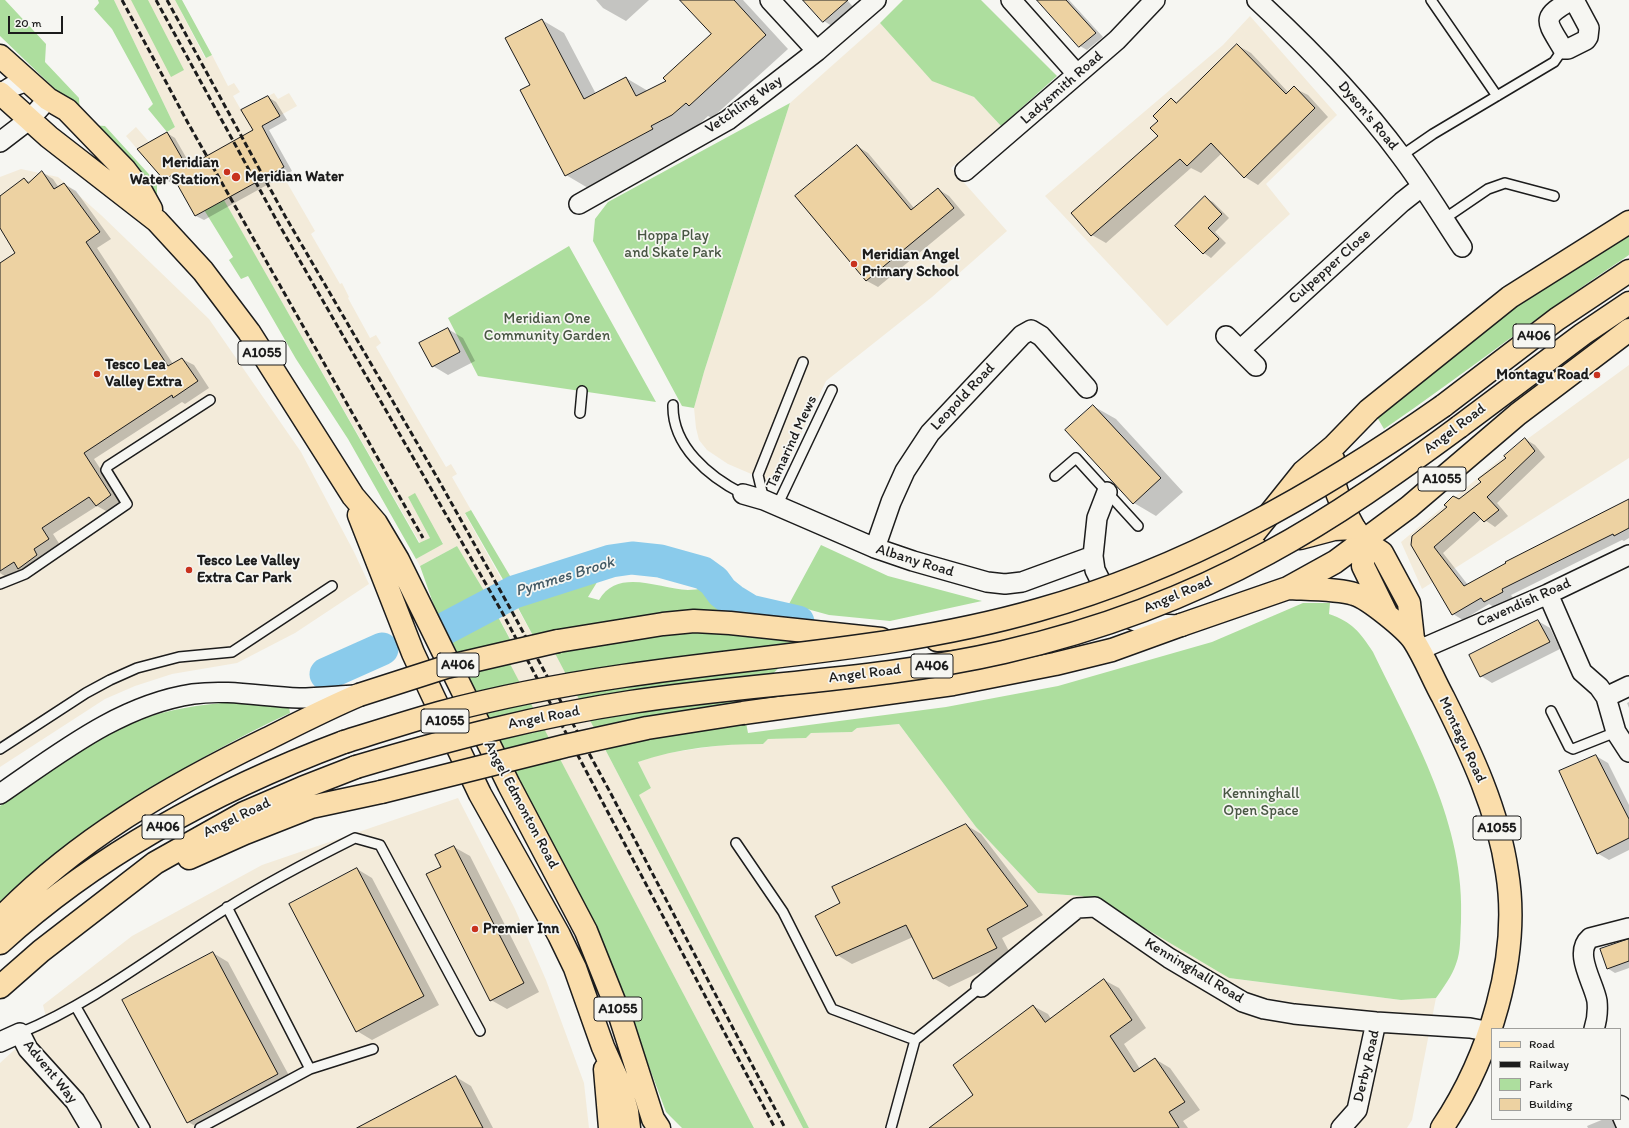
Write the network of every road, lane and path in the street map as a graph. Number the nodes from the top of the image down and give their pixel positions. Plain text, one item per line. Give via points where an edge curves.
1 (770, 0) edge
2 (876, 0) edge
3 (1011, 0) edge
4 (1155, 0) edge
5 (1257, 0) edge
6 (1431, 0) edge
7 (1573, 0) edge
8 (1563, 49) junction
9 (817, 51) junction
10 (0, 56) edge
11 (1078, 74) junction
12 (28, 81) junction
13 (0, 93) edge
14 (1497, 96) junction
15 (48, 99) junction
16 (30, 119) junction
17 (0, 142) edge
18 (1401, 156) junction
19 (965, 171) dead end
20 (1421, 186) junction
21 (1554, 196) dead end
22 (579, 204) dead end
23 (1444, 219) junction
24 (157, 221) junction
25 (1629, 222) edge
26 (1462, 247) dead end
27 (1629, 271) edge
28 (1629, 303) edge
29 (1226, 336) dead end
30 (1624, 337) edge
31 (1240, 350) junction
32 (803, 362) dead end
33 (1256, 366) dead end
34 (1087, 388) dead end
35 (832, 390) dead end
36 (582, 392) dead end
37 (210, 400) dead end
38 (673, 405) dead end
39 (580, 413) dead end
40 (1334, 446) junction
41 (1055, 476) dead end
42 (1107, 492) junction
43 (743, 494) joint
44 (353, 496) junction
45 (771, 503) junction
46 (1138, 526) dead end
47 (1359, 534) junction
48 (875, 548) junction
49 (1239, 552) junction
50 (1629, 555) edge
51 (1093, 556) junction
52 (0, 584) edge
53 (332, 586) dead end
54 (1288, 588) junction
55 (1548, 594) junction
56 (1114, 606) junction
57 (1387, 616) junction
58 (1181, 625) junction
59 (1416, 645) junction
60 (1629, 686) edge
61 (1606, 697) junction
62 (333, 701) junction
63 (1551, 711) dead end
64 (1616, 732) junction
65 (0, 749) edge
66 (1629, 752) edge
67 (0, 794) edge
68 (736, 843) dead end
69 (116, 894) junction
70 (227, 907) junction
71 (0, 919) edge
72 (1629, 928) edge
73 (0, 943) edge
74 (0, 987) edge
75 (981, 987) joint
76 (76, 1007) junction
77 (1376, 1022) junction
78 (1492, 1028) edge
79 (1594, 1028) edge
80 (480, 1031) dead end
81 (1491, 1032) edge
82 (20, 1033) junction
83 (915, 1040) junction
84 (0, 1042) edge
85 (603, 1046) junction
86 (373, 1049) dead end
87 (310, 1069) junction
88 (1621, 1109) edge
89 (91, 1128) edge
90 (145, 1128) edge
91 (200, 1128) edge
92 (610, 1128) edge
93 (629, 1128) edge
94 (659, 1128) edge
95 (891, 1128) edge
96 (1341, 1128) edge
97 (1442, 1128) edge
98 (1629, 1128) edge

1 - 9 street
2 - 9 street, Vetchling Way
3 - 11 street
4 - 11 street, Ladysmith Road via 1117,40
5 - 18 street, Dyson's Road via 1327,68
6 - 14 lane
7 - 8 street via 1553,11 1549,18 1549,26
7 - 8 street via 1588,28 1588,37 1574,46
8 - 14 lane via 1554,62
9 - 22 street, Vetchling Way via 728,120
10 - 12 main road, Angel Edmonton Road / A1055
11 - 19 street, Ladysmith Road
12 - 13 street
12 - 15 main road, Angel Edmonton Road / A1055
13 - 16 main road, Angel Edmonton Road / A1055
14 - 18 lane
15 - 16 street
15 - 24 main road, Angel Edmonton Road / A1055 via 67,110 120,165 140,191
16 - 17 street
16 - 24 main road, Angel Edmonton Road / A1055 via 49,137
18 - 20 street, Dyson's Road
20 - 23 street, Dyson's Road
20 - 31 street, Culpepper Close
21 - 23 lane via 1505,183 1488,189
23 - 26 street, Dyson's Road
24 - 44 main road, Angel Edmonton Road / A1055 via 203,271 249,332
25 - 40 main road via 1510,297 1369,410
27 - 73 main road, Angel Road / A406, bridge via 1557,319 1443,406 1351,468 1236,532 1176,560 1104,589 1038,610 974,626 879,644 555,687 439,713 344,742 249,781 194,809 86,876
28 - 69 main road, Angel Road / A406, bridge via 1570,343 1401,470 1346,506 1266,554 1204,584 1093,628 1005,652 960,661 886,673 630,702 506,725 356,767 244,813 155,863
29 - 31 street
30 - 47 main road, A1055 via 1518,414 1409,507
31 - 33 street
32 - 45 lane via 758,475
34 - 48 street, Leopold Road via 1041,336 1031,330 1022,335 930,433 905,471
35 - 45 lane, Tamarind Mews
36 - 39 lane
37 - 52 lane via 108,466 106,470 127,504 25,574
38 - 43 lane via 678,432 687,449 705,468
40 - 47 main road via 1333,480 1338,497
40 - 49 main road via 1301,475
41 - 42 lane via 1076,458
42 - 46 lane
42 - 51 street via 1097,518
43 - 45 street, Albany Road
44 - 85 main road, Angel Edmonton Road / A1055 via 413,653 480,794 559,935 583,989
44 - 94 main road, Angel Edmonton Road / A1055 via 376,523 398,560 505,778 586,931 620,1016 647,1103
45 - 48 street, Albany Road
47 - 49 main road via 1334,529 1282,544
47 - 54 main road via 1335,562
47 - 57 main road, Montagu Road / A1055 via 1363,566
47 - 59 main road, Montagu Road / A1055 via 1382,553 1409,603
48 - 51 street, Albany Road via 979,580 1005,584 1022,582
49 - 56 main road, Angel Road / A406 via 1164,589
50 - 55 street, Cavendish Road
51 - 56 street via 1095,570
53 - 65 lane via 232,652 179,657 137,668 86,693
54 - 57 main road, A1055 via 1354,594 1375,604
54 - 58 main road
55 - 59 street, Cavendish Road
55 - 61 street via 1582,672
56 - 58 street via 1125,617 1141,623
56 - 62 main road, Angel Road / A406, bridge via 968,638 909,642 730,623 694,621 663,624 551,643 446,668
57 - 59 main road, Montagu Road / A1055
58 - 69 main road, bridge via 1112,650 1055,664 953,684 640,730 304,810 193,856
59 - 78 main road, Montagu Road / A1055 via 1474,759 1494,817 1507,872 1510,941
60 - 61 street
61 - 64 street
62 - 67 street via 227,692 193,694 141,708 90,733
62 - 71 main road, A406 via 138,809 77,850 23,895
63 - 64 lane via 1569,747 1573,749
64 - 66 street
68 - 83 lane via 783,912 832,1009
69 - 74 main road, A406 via 41,950
70 - 76 lane
70 - 80 lane via 354,838 380,845
70 - 87 lane
72 - 79 street via 1586,941 1583,957 1596,1000
75 - 77 street, Kenninghall Road via 1077,908 1095,907 1169,958 1243,1002 1264,1009 1294,1014
75 - 83 lane
76 - 82 lane
76 - 90 lane
77 - 81 street, Kenninghall Road via 1470,1028
77 - 96 street, Derby Road via 1357,1110
81 - 97 main road, A1055 via 1453,1112
82 - 84 street, Advent Way
82 - 89 street, Advent Way via 28,1049 75,1101
83 - 95 lane
85 - 92 main road, A1055
85 - 93 main road, Angel Edmonton Road / A1055 via 618,1084
86 - 87 lane
87 - 91 lane
88 - 98 main road

